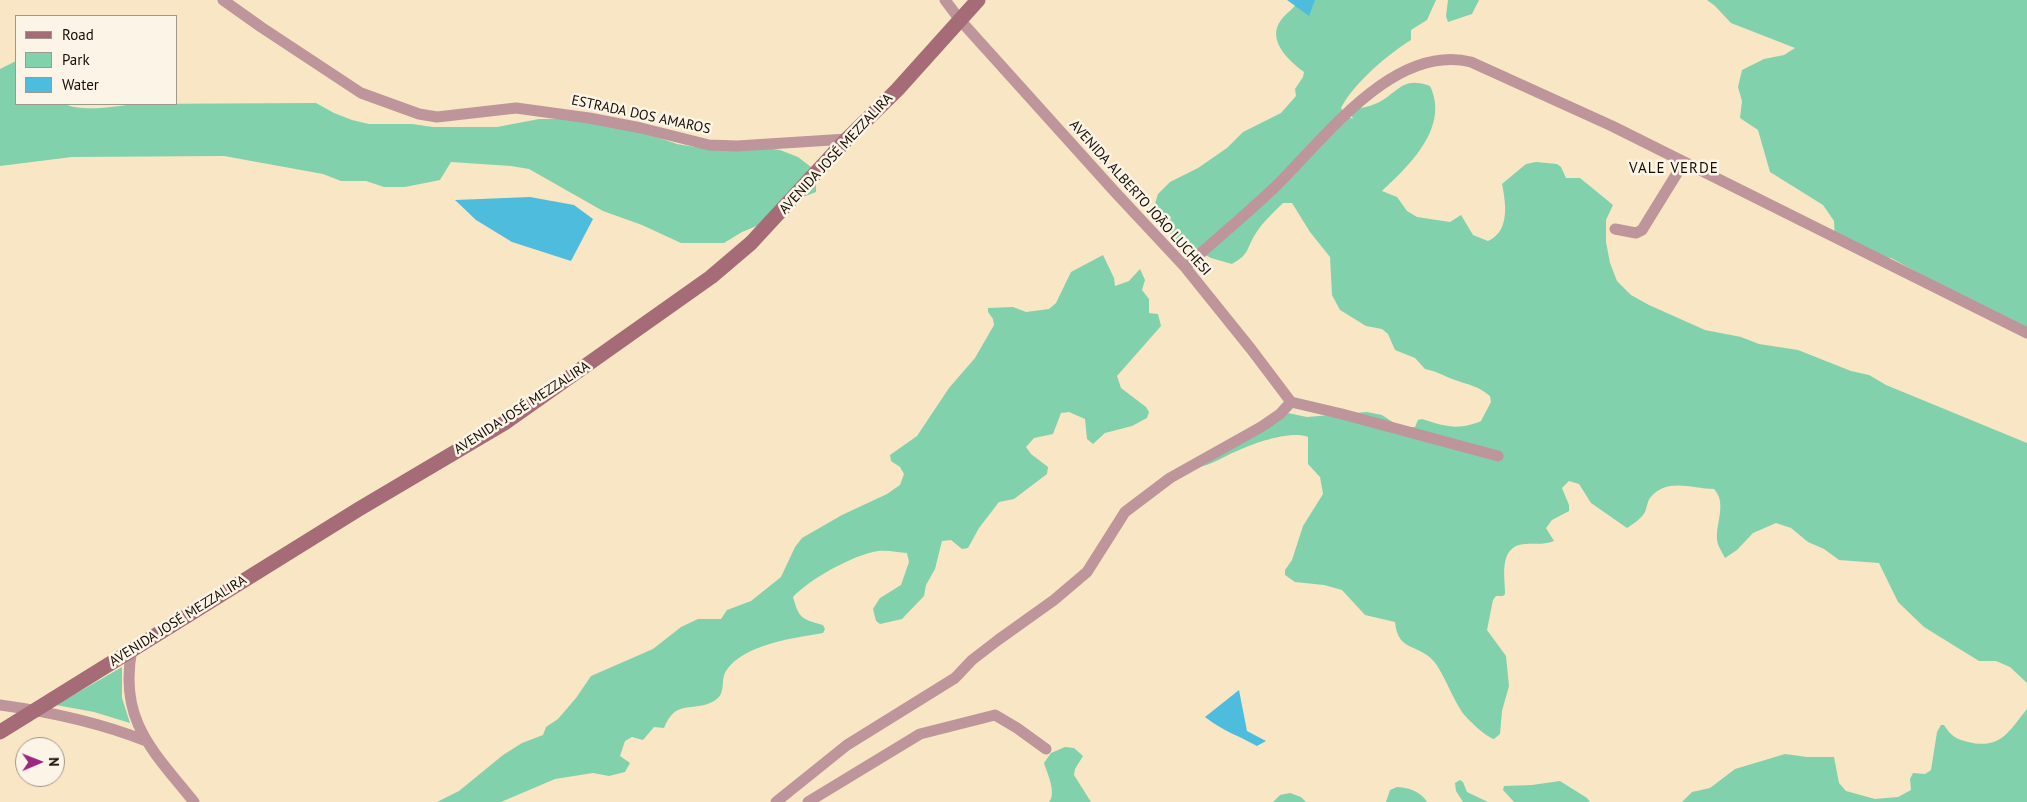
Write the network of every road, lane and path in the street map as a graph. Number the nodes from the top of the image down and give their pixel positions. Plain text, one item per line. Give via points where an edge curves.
1 (223, 0) edge
2 (945, 0) edge
3 (978, 0) edge
4 (960, 20) junction
5 (847, 139) junction
6 (1684, 162) junction
7 (1615, 229) dead end
8 (1185, 267) junction
9 (2027, 333) edge
10 (1291, 402) junction
11 (1498, 456) dead end
12 (132, 649) junction
13 (0, 706) edge
14 (34, 710) junction
15 (0, 732) edge
16 (146, 741) junction
17 (1046, 749) dead end
18 (194, 802) edge
19 (776, 802) edge
20 (808, 802) edge

1 - 5 street, ESTRADA DOS AMAROS via 361,93 419,114 437,117 516,108 589,118 709,145
2 - 4 street, AVENIDA ALBERTO JOÃO LUCHESI
3 - 4 main road, AVENIDA JOSÉ MEZZALIRA
4 - 5 main road, AVENIDA JOSÉ MEZZALIRA via 897,90
4 - 8 street, AVENIDA ALBERTO JOÃO LUCHESI
5 - 12 main road, AVENIDA JOSÉ MEZZALIRA via 751,243 711,277 642,327 506,422
6 - 7 street via 1642,230 1636,233
6 - 8 street via 1472,62 1449,58 1412,66 1393,76 1354,106 1273,188
6 - 9 street
8 - 10 street, AVENIDA ALBERTO JOÃO LUCHESI
10 - 11 street
10 - 19 street via 1261,428 1170,478 1125,512 1087,572 1054,600 972,660 955,678 847,745
12 - 14 main road, AVENIDA JOSÉ MEZZALIRA
12 - 16 street via 128,694
13 - 14 street
14 - 15 main road, AVENIDA JOSÉ MEZZALIRA
14 - 16 street via 97,723
16 - 18 street
17 - 20 street via 995,715 920,734

